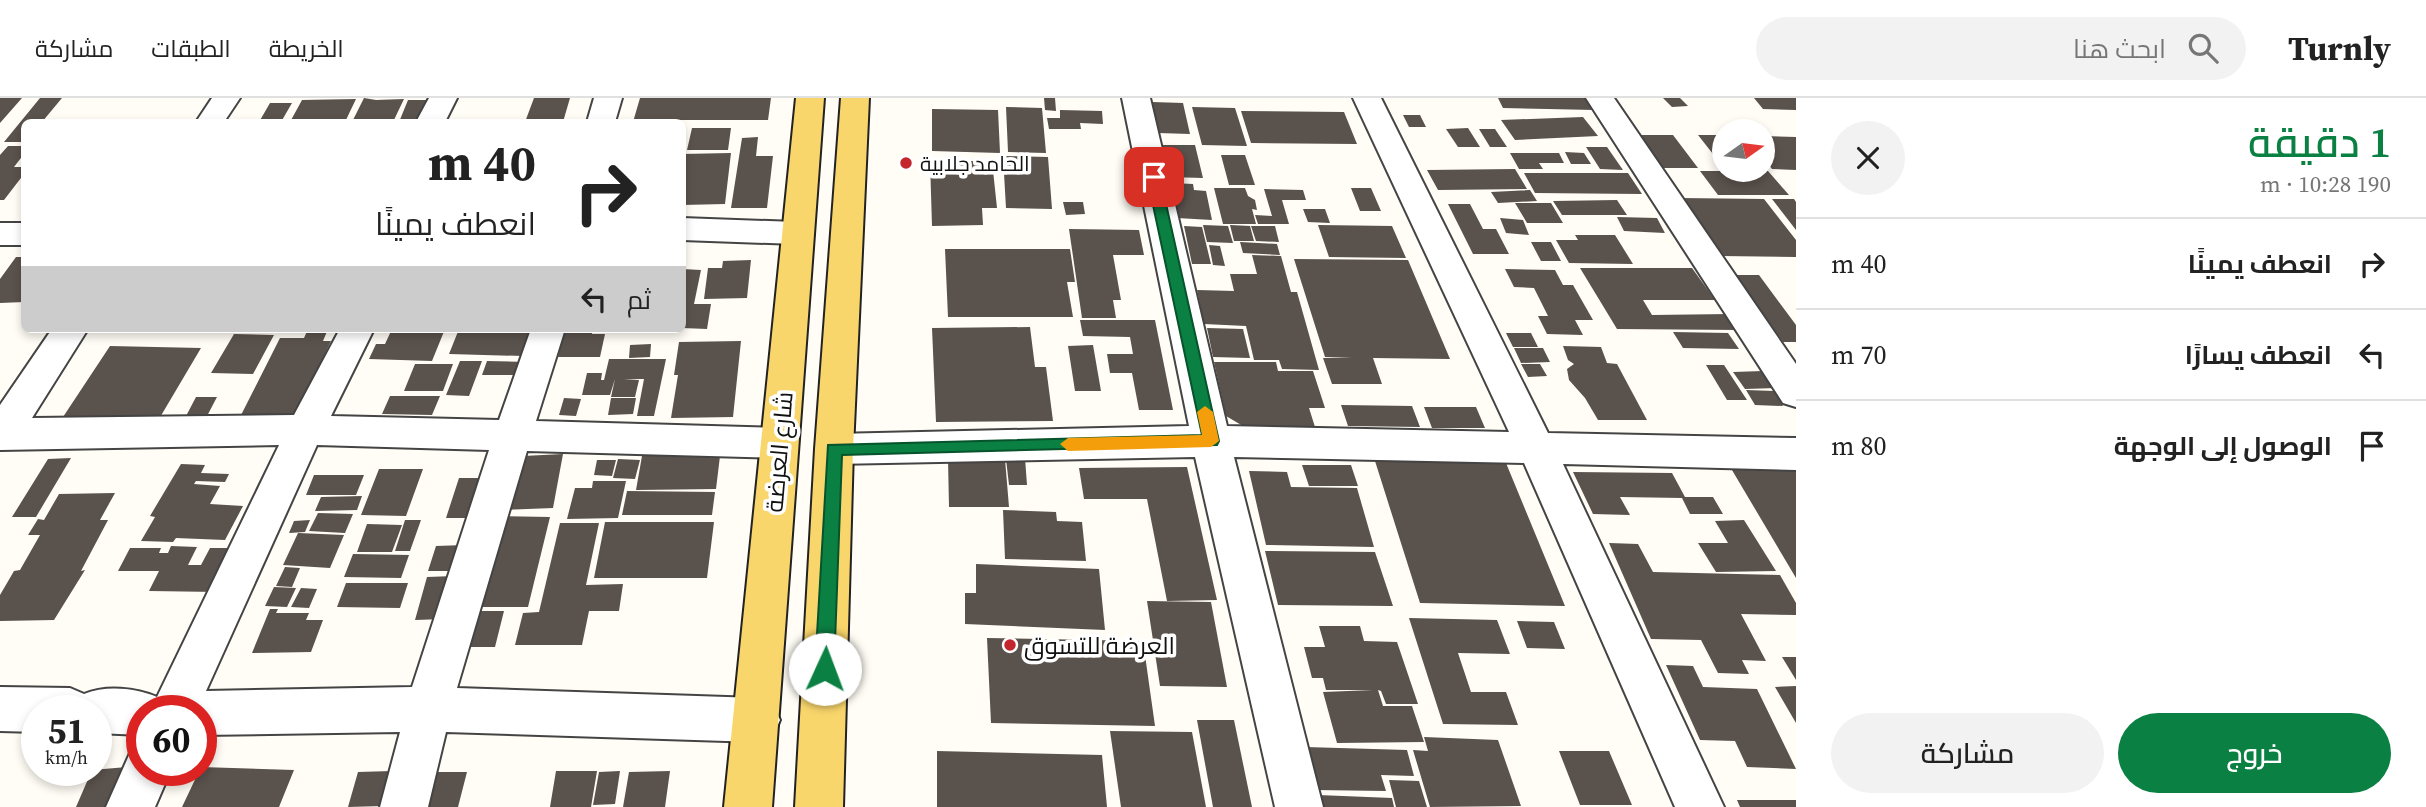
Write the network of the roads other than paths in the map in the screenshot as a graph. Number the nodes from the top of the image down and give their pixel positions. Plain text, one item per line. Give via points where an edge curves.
1 (226, 98) edge
2 (443, 98) edge
3 (608, 98) edge
4 (810, 98) edge
5 (855, 98) edge
6 (1136, 98) edge
7 (1367, 98) edge
8 (1600, 98) edge
9 (212, 119) edge
10 (432, 119) edge
11 (602, 119) edge
12 (686, 229) edge
13 (796, 233) junction
14 (0, 234) edge
15 (21, 234) edge
16 (68, 333) edge
17 (355, 333) edge
18 (547, 333) edge
19 (1796, 393) edge
20 (305, 430) junction
21 (0, 433) edge
22 (512, 437) junction
23 (1211, 441) junction
24 (779, 443) junction
25 (834, 449) junction
26 (1536, 449) junction
27 (1796, 454) edge
28 (181, 695) edge
29 (0, 709) edge
30 (21, 709) edge
31 (427, 709) junction
32 (217, 713) edge
33 (757, 720) junction
34 (140, 786) edge
35 (131, 807) edge
36 (404, 807) edge
37 (748, 807) edge
38 (819, 807) edge
39 (1299, 807) edge
40 (1700, 807) edge

1 - 9 street
2 - 10 street
3 - 11 street
4 - 13 main road, شارع العرضة
5 - 25 main road
6 - 23 street
7 - 26 street
8 - 19 street
12 - 13 street
13 - 24 main road, شارع العرضة
14 - 15 street
16 - 21 street
17 - 20 street
18 - 22 street
20 - 21 street
20 - 22 street
20 - 28 street
22 - 24 street
22 - 31 street
23 - 25 street
23 - 26 street
23 - 39 street
24 - 33 main road, شارع العرضة
25 - 38 main road
26 - 27 street
26 - 40 street
29 - 30 street
31 - 32 street
31 - 33 street
31 - 36 street
33 - 37 main road, شارع العرضة
34 - 35 street

